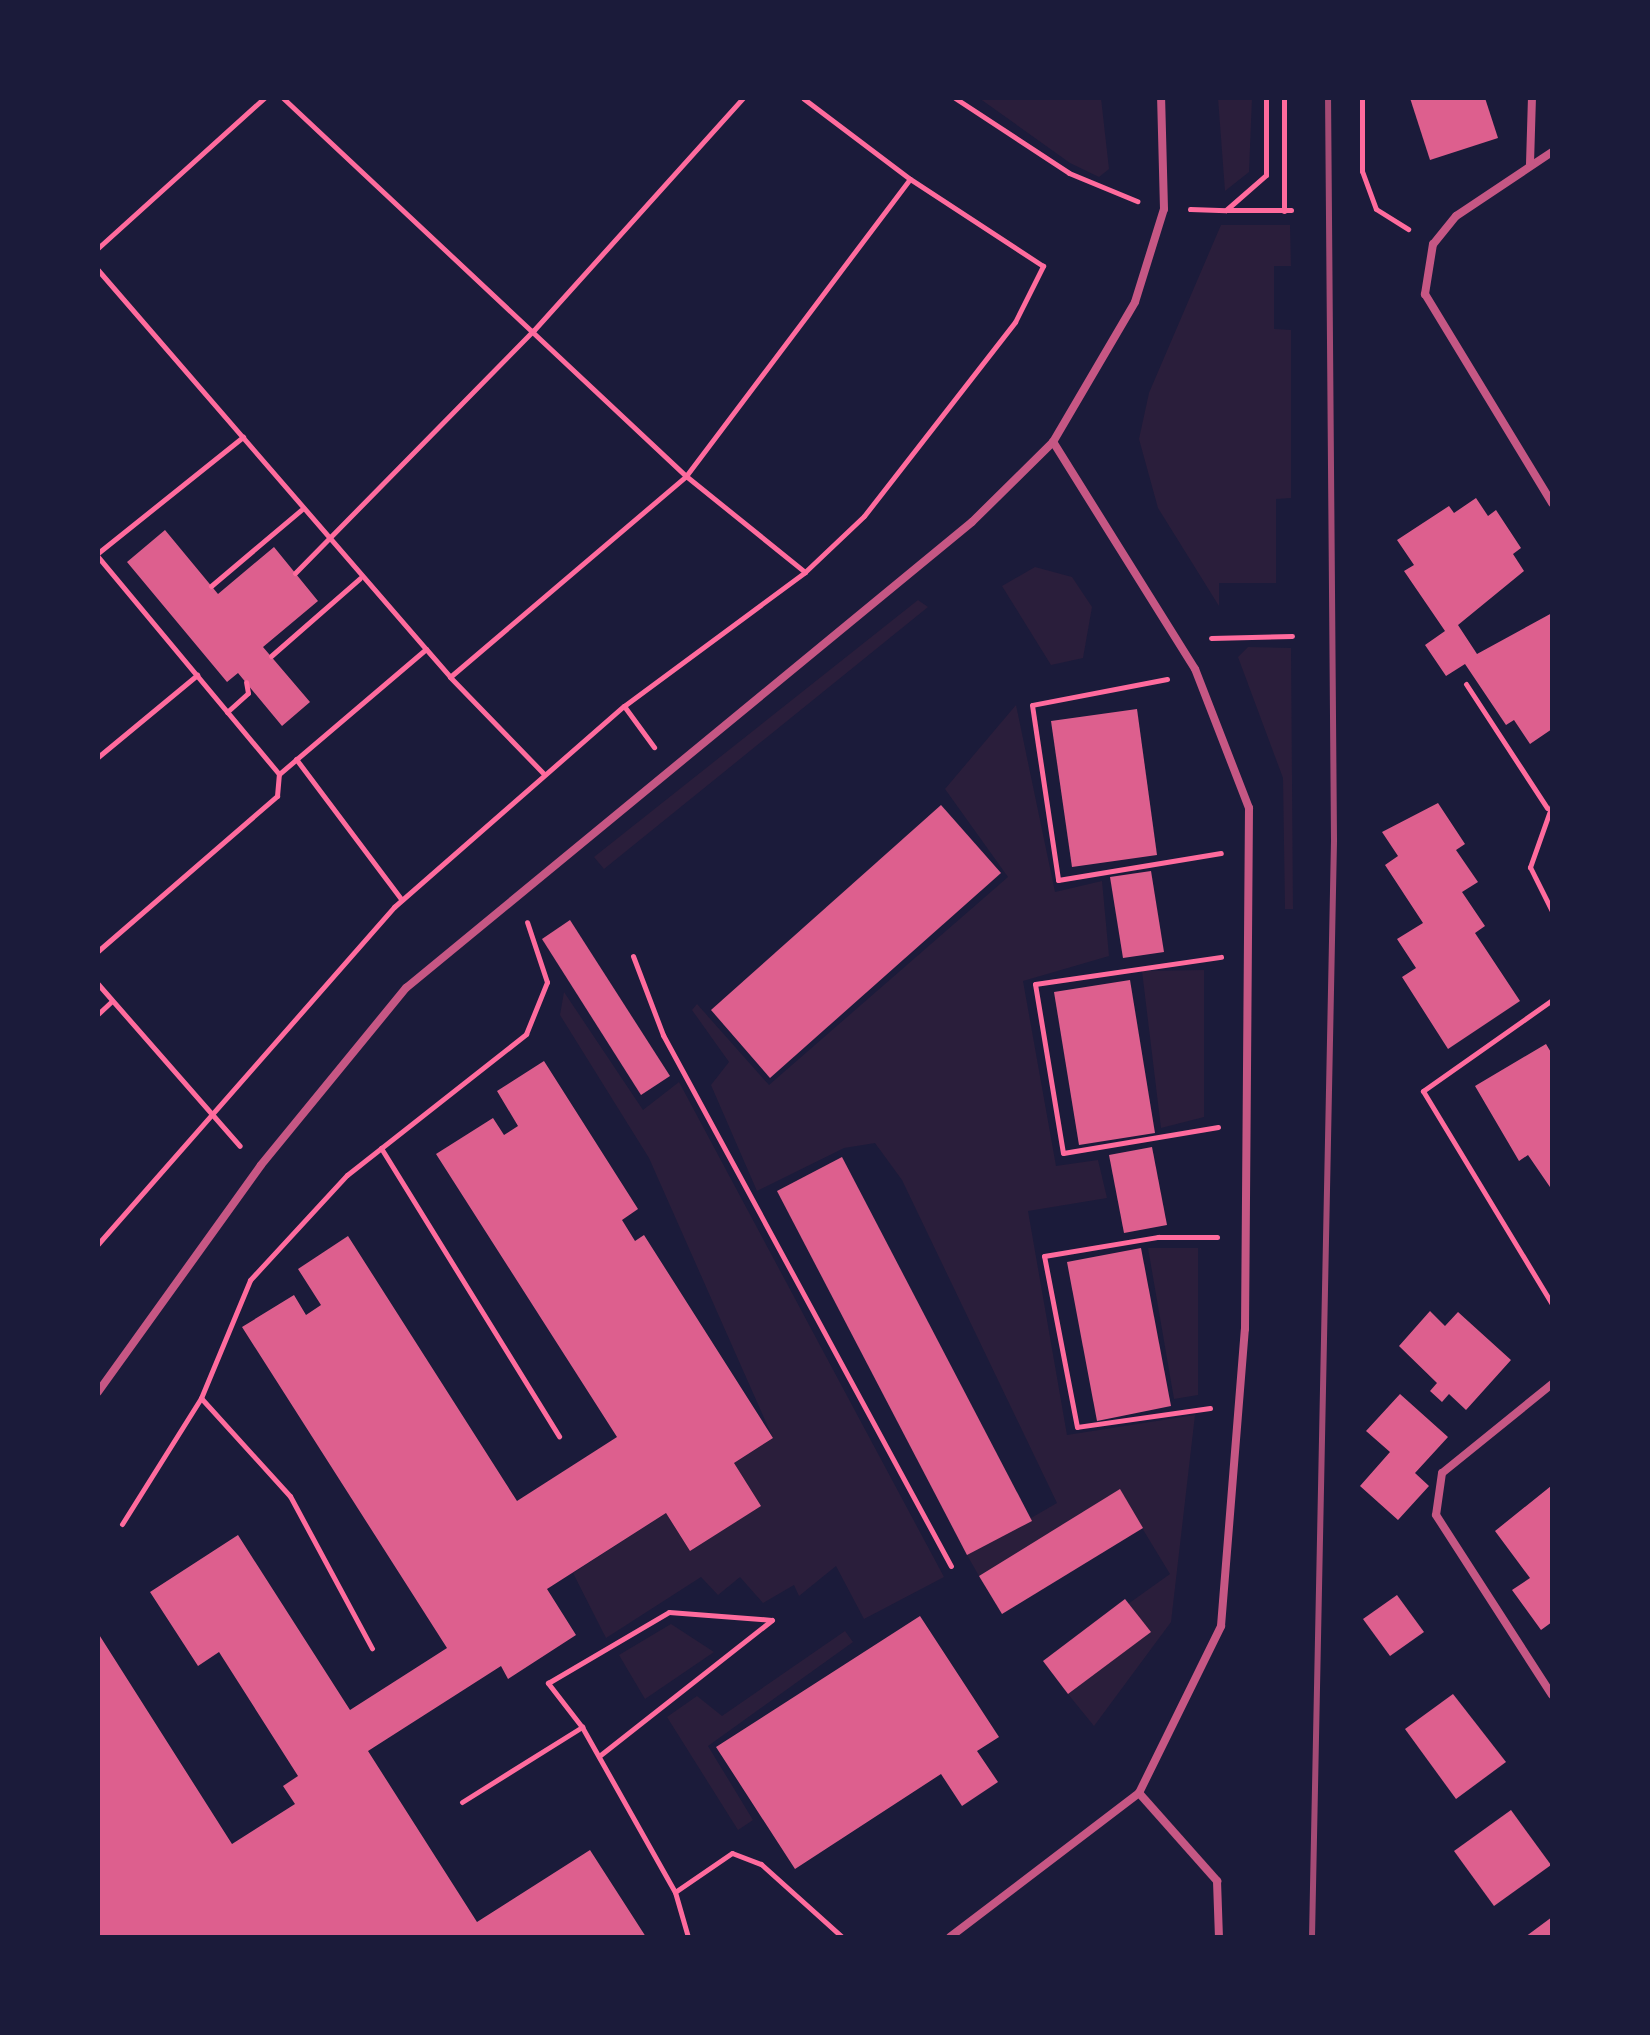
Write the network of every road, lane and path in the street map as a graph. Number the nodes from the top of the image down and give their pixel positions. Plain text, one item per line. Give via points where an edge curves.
1 (264, 98) edge
2 (283, 98) edge
3 (743, 98) edge
4 (805, 98) edge
5 (955, 98) edge
6 (1161, 98) edge
7 (1266, 98) edge
8 (1284, 98) edge
9 (1362, 98) edge
10 (1532, 98) edge
11 (1552, 152) edge
12 (1530, 164) junction
13 (910, 179) junction
14 (1119, 195) dead end
15 (1164, 209) junction
16 (1226, 210) junction
17 (1433, 244) junction
18 (98, 248) edge
19 (98, 270) edge
20 (534, 330) junction
21 (243, 437) junction
22 (1053, 442) junction
23 (686, 476) junction
24 (1552, 503) edge
25 (301, 510) junction
26 (325, 539) junction
27 (98, 555) edge
28 (805, 572) junction
29 (295, 573) dead end
30 (360, 578) junction
31 (211, 586) dead end
32 (1292, 636) dead end
33 (1178, 639) junction
34 (426, 649) junction
35 (271, 656) dead end
36 (1197, 673) junction
37 (197, 675) junction
38 (450, 677) junction
39 (246, 682) dead end
40 (1466, 684) dead end
41 (624, 706) junction
42 (227, 712) junction
43 (641, 728) dead end
44 (98, 757) edge
45 (296, 759) junction
46 (279, 774) junction
47 (544, 774) junction
48 (1550, 806) edge
49 (1249, 848) junction
50 (516, 899) junction
51 (402, 900) junction
52 (1552, 911) edge
53 (98, 951) edge
54 (1248, 954) junction
55 (633, 956) dead end
56 (98, 984) edge
57 (1552, 1000) edge
58 (112, 1001) junction
59 (98, 1014) edge
60 (212, 1113) junction
61 (1247, 1121) junction
62 (233, 1139) dead end
63 (381, 1148) junction
64 (1245, 1236) junction
65 (98, 1244) edge
66 (1552, 1304) edge
67 (1552, 1384) edge
68 (98, 1392) edge
69 (201, 1398) junction
70 (1239, 1408) junction
71 (559, 1436) dead end
72 (122, 1524) dead end
73 (951, 1566) dead end
74 (372, 1648) dead end
75 (1552, 1695) edge
76 (582, 1727) junction
77 (599, 1756) junction
78 (1139, 1793) junction
79 (462, 1802) dead end
80 (675, 1892) junction
81 (688, 1937) edge
82 (842, 1937) edge
83 (950, 1937) edge
84 (1219, 1937) edge

1 - 18 path
2 - 20 path
3 - 20 path
4 - 13 path
5 - 14 path via 1069,173
6 - 15 street
7 - 16 path via 1266,175
8 - 16 path via 1287,210
9 - 17 path via 1362,171 1376,209
10 - 12 street
11 - 12 street
12 - 17 street via 1456,216
13 - 23 path
13 - 28 path via 1043,266 1015,322 864,516
15 - 16 path
15 - 22 street via 1135,302
17 - 24 street via 1425,294
19 - 21 path
20 - 23 path
20 - 26 path
21 - 25 path
21 - 27 path
22 - 33 street
22 - 50 street via 972,522
23 - 28 path
23 - 38 path
25 - 26 path
25 - 31 path
26 - 29 path
26 - 30 path
27 - 37 path
28 - 41 path
30 - 34 path
30 - 35 path
32 - 33 path
33 - 36 street
34 - 38 path
34 - 45 path
36 - 49 street via 1249,808
36 - 49 path via 1032,705 1058,880
37 - 42 path
37 - 44 path
38 - 47 path
39 - 42 path via 248,693
40 - 48 path
41 - 43 path
41 - 47 path
42 - 46 path
45 - 46 path
45 - 51 path
46 - 53 path via 277,796
47 - 51 path
48 - 52 path via 1530,867
49 - 54 street
50 - 63 path via 542,951 547,982 526,1034
50 - 68 street via 406,988 261,1165
51 - 60 path
54 - 61 street
54 - 61 path via 1137,964 1035,984 1063,1153
55 - 73 path via 663,1035
56 - 58 path
57 - 66 path via 1423,1091
58 - 59 path
58 - 60 path
60 - 62 path
60 - 65 path
61 - 64 street
63 - 69 path via 250,1280
63 - 71 path
64 - 70 street
64 - 70 path via 1158,1237 1044,1256 1077,1427
67 - 75 street via 1442,1473 1436,1515
69 - 72 path
69 - 74 path via 290,1496
70 - 78 street via 1221,1626
76 - 77 path
76 - 77 path via 548,1683 669,1612 772,1620
76 - 79 path
77 - 80 path
78 - 83 street
78 - 84 street via 1217,1881
80 - 81 path
80 - 82 path via 732,1853 761,1864

